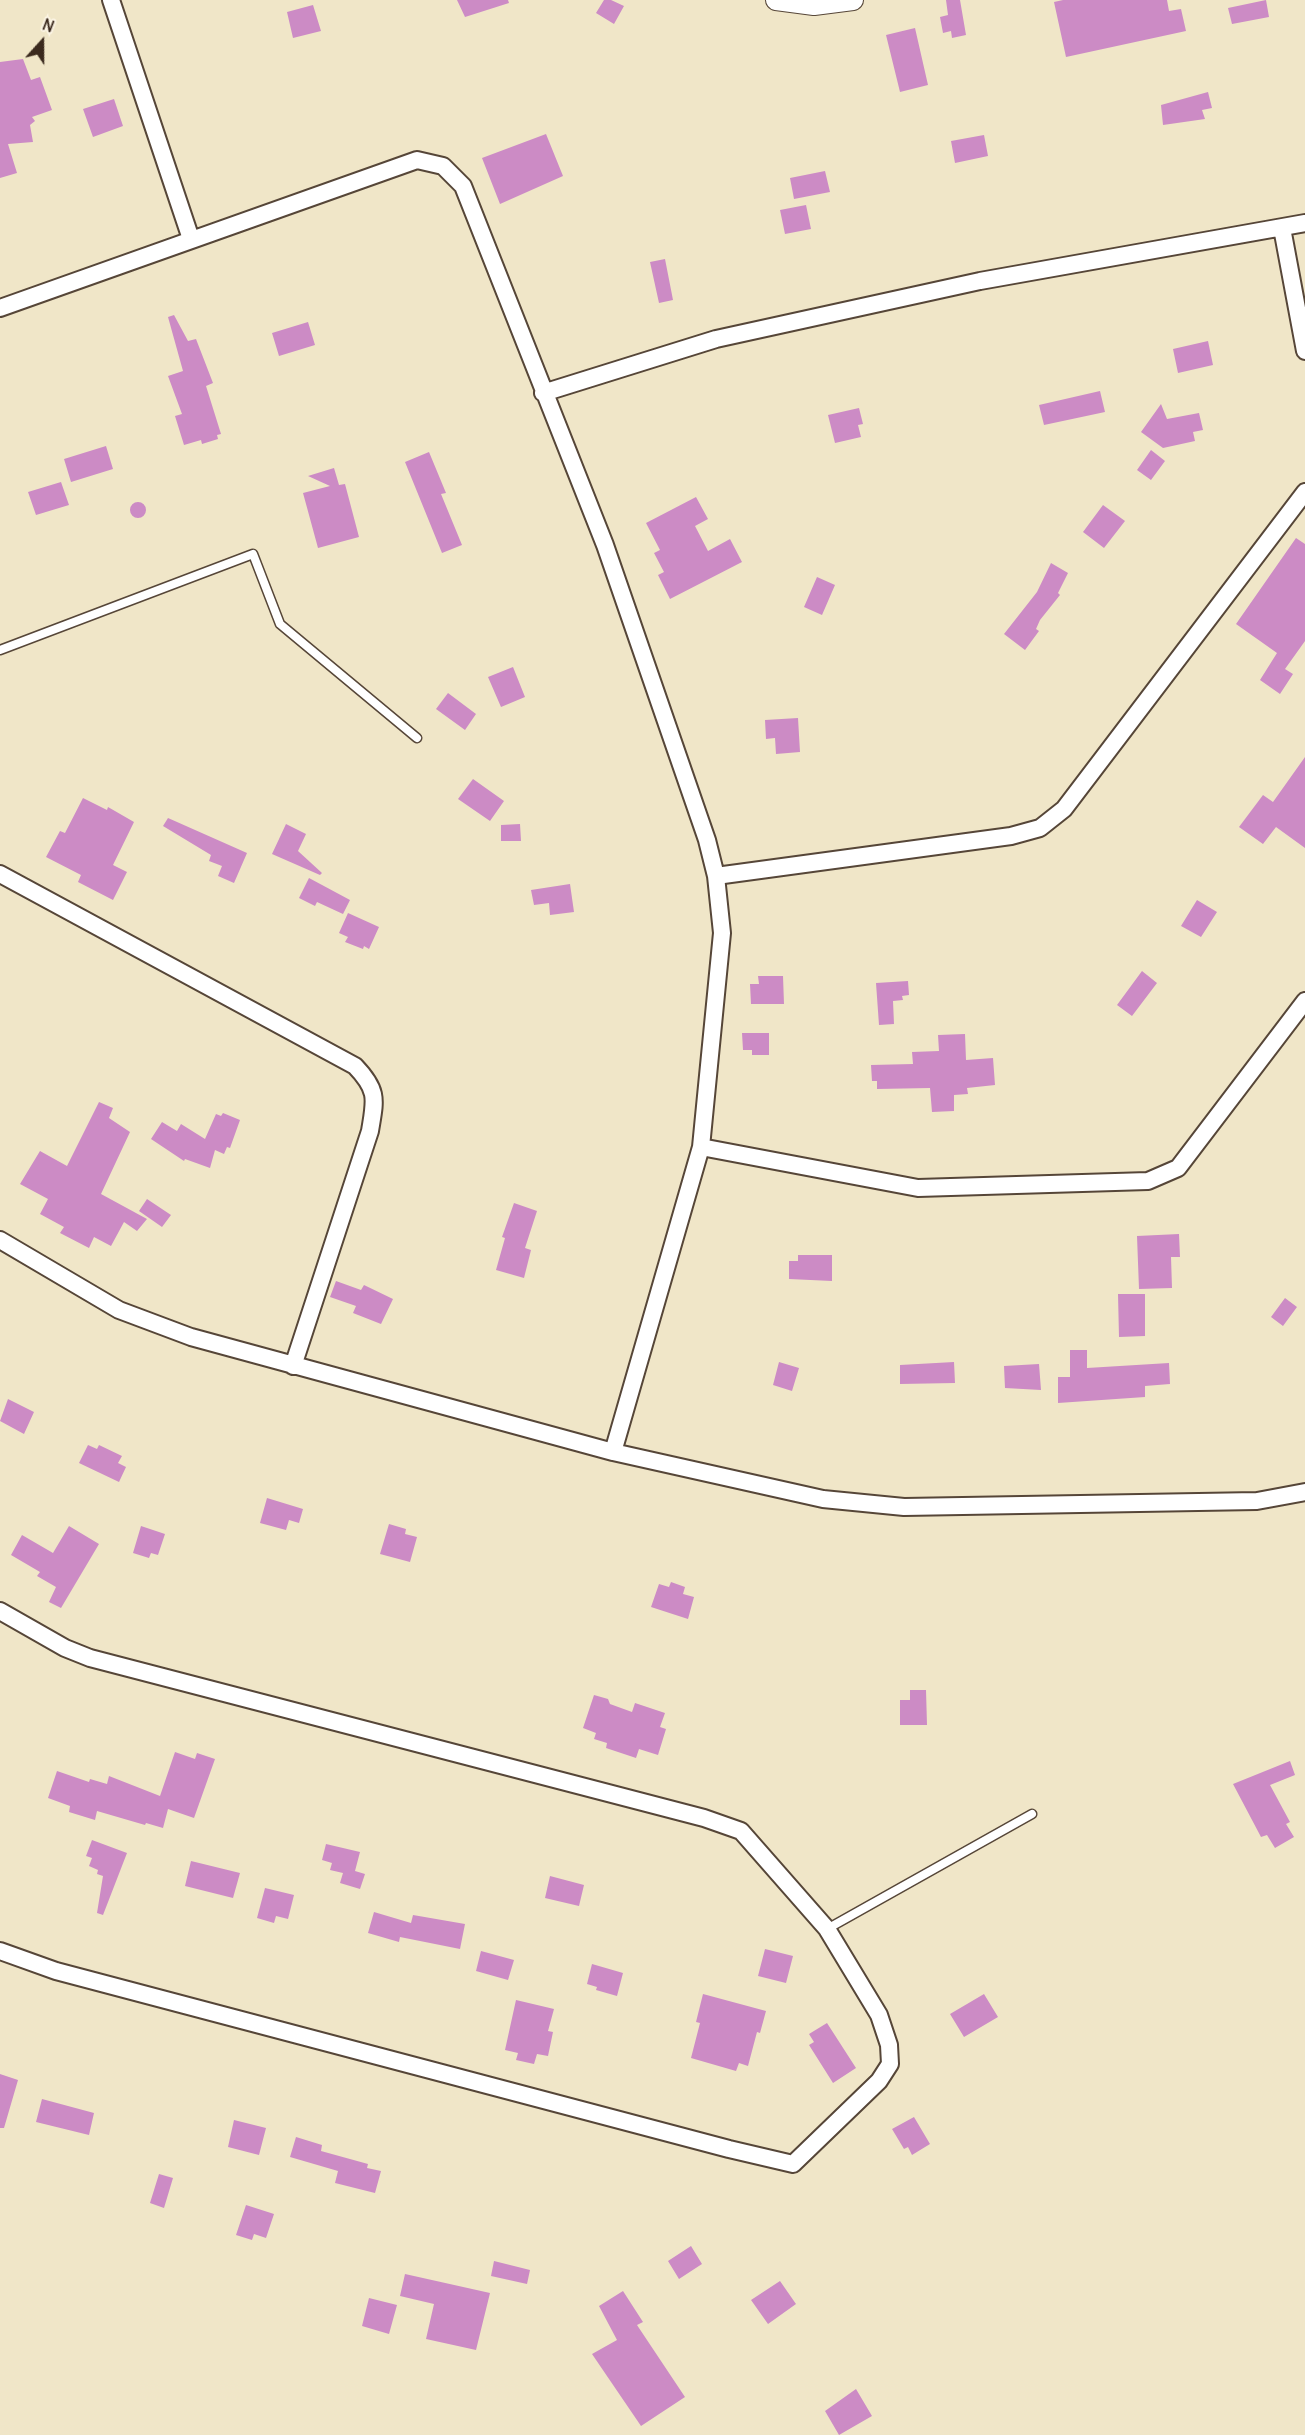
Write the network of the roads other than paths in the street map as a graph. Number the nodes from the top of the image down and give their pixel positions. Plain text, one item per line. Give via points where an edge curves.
1 (111, 0) edge
2 (776, 0) edge
3 (853, 0) edge
4 (1305, 222) edge
5 (1282, 228) junction
6 (191, 239) junction
7 (0, 308) edge
8 (1305, 351) edge
9 (543, 393) junction
10 (1305, 492) edge
11 (0, 650) edge
12 (417, 738) dead end
13 (0, 874) edge
14 (716, 876) junction
15 (1305, 1001) edge
16 (701, 1147) junction
17 (0, 1240) edge
18 (293, 1366) junction
19 (613, 1452) junction
20 (1305, 1492) edge
21 (0, 1611) edge
22 (1032, 1814) dead end
23 (827, 1929) junction
24 (0, 1951) edge

1 - 6 street
2 - 3 street via 814,5
4 - 5 street
5 - 8 street
5 - 9 street via 980,281 716,339
6 - 7 street
6 - 9 street via 417,160 443,166 463,186
9 - 14 street via 605,545
10 - 14 street via 1064,809 1040,828 1011,837
11 - 12 lane via 253,554 280,624
13 - 18 street via 356,1066 371,1083 374,1102 370,1131
14 - 16 street via 722,933
15 - 16 street via 1178,1168 1148,1181 918,1188
16 - 19 street
17 - 18 street via 137,1318
18 - 19 street
19 - 20 street via 823,1499 904,1507 1257,1501
21 - 23 street via 90,1659 721,1823 741,1831 756,1845
22 - 23 lane
23 - 24 street via 879,2015 889,2045 890,2064 879,2081 793,2163 68,1975

